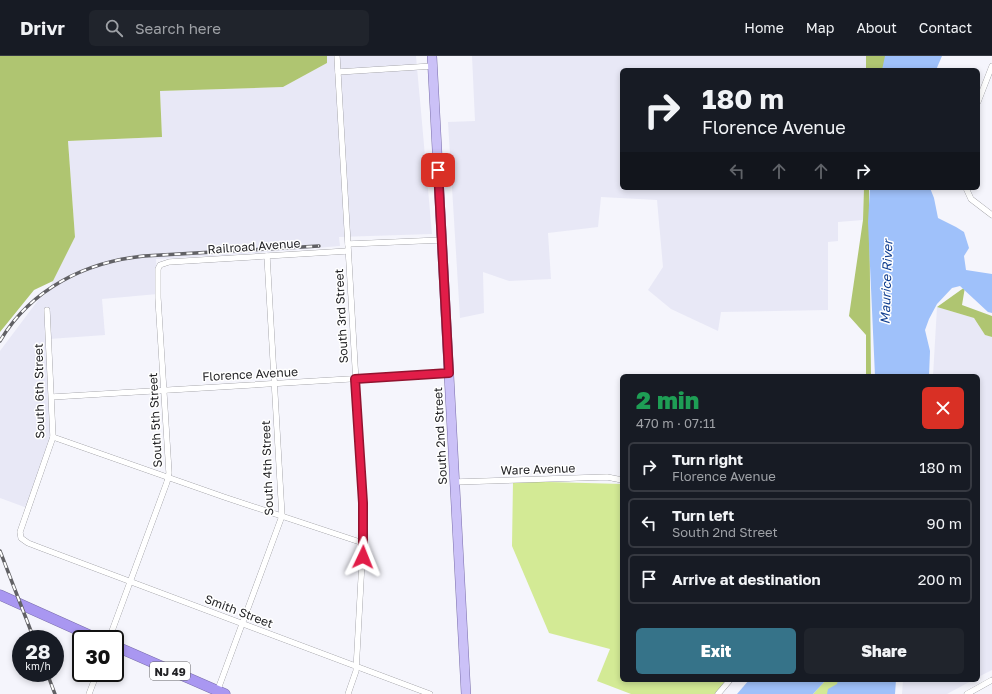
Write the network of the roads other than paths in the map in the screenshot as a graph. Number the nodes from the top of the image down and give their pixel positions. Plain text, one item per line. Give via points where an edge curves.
1 (337, 56) edge
2 (432, 56) edge
3 (433, 66) junction
4 (992, 66) edge
5 (338, 72) junction
6 (980, 97) edge
7 (967, 190) edge
8 (992, 215) edge
9 (442, 240) junction
10 (348, 244) junction
11 (348, 251) junction
12 (267, 256) junction
13 (162, 264) joint
14 (47, 310) dead end
15 (449, 373) junction
16 (355, 379) junction
17 (274, 384) junction
18 (164, 390) junction
19 (52, 397) junction
20 (53, 437) junction
21 (168, 477) junction
22 (620, 480) edge
23 (455, 482) junction
24 (282, 516) junction
25 (364, 543) junction
26 (41, 548) joint
27 (130, 582) junction
28 (0, 595) edge
29 (243, 624) junction
30 (78, 630) edge
31 (112, 630) edge
32 (124, 650) edge
33 (356, 666) junction
34 (992, 680) edge
35 (94, 682) edge
36 (728, 682) edge
37 (220, 693) edge
38 (89, 694) edge
39 (348, 694) edge
40 (430, 694) edge
41 (466, 694) edge
42 (718, 694) edge
43 (967, 694) edge

1 - 5 street, South 3rd Street
2 - 3 main road, South 2nd Street
3 - 5 street
3 - 9 main road, South 2nd Street
4 - 6 street
5 - 10 street, South 3rd Street
7 - 8 street via 971,199
9 - 10 street
9 - 15 main road, South 2nd Street
10 - 11 street, South 3rd Street
11 - 12 street, Railroad Avenue
11 - 16 street, South 3rd Street
12 - 13 street, Railroad Avenue
12 - 17 street, South 4th Street
13 - 18 street, South 5th Street via 158,269
14 - 19 street, South 6th Street
15 - 16 street, Florence Avenue
15 - 23 main road, South 2nd Street
16 - 17 street, Florence Avenue
16 - 25 street, South 3rd Street
17 - 18 street, Florence Avenue
17 - 24 street, South 4th Street
18 - 19 street, Florence Avenue
18 - 21 street, South 5th Street
19 - 20 street, South 6th Street
20 - 21 street
20 - 26 street, South 6th Street via 19,535 23,540
21 - 24 street
21 - 27 street, South 5th Street
22 - 23 street, Ware Avenue via 607,477
23 - 41 main road, South 2nd Street
24 - 25 street
24 - 29 street, South 4th Street
25 - 33 street, South 3rd Street
26 - 27 street, Smith Street
27 - 29 street, Smith Street
27 - 31 street, South 5th Street
28 - 30 highway
29 - 33 street, Smith Street
29 - 37 street, South 4th Street
32 - 37 highway, NJ 49
33 - 39 street, South 3rd Street
33 - 40 street, Smith Street
34 - 43 street
35 - 38 street
36 - 42 street

